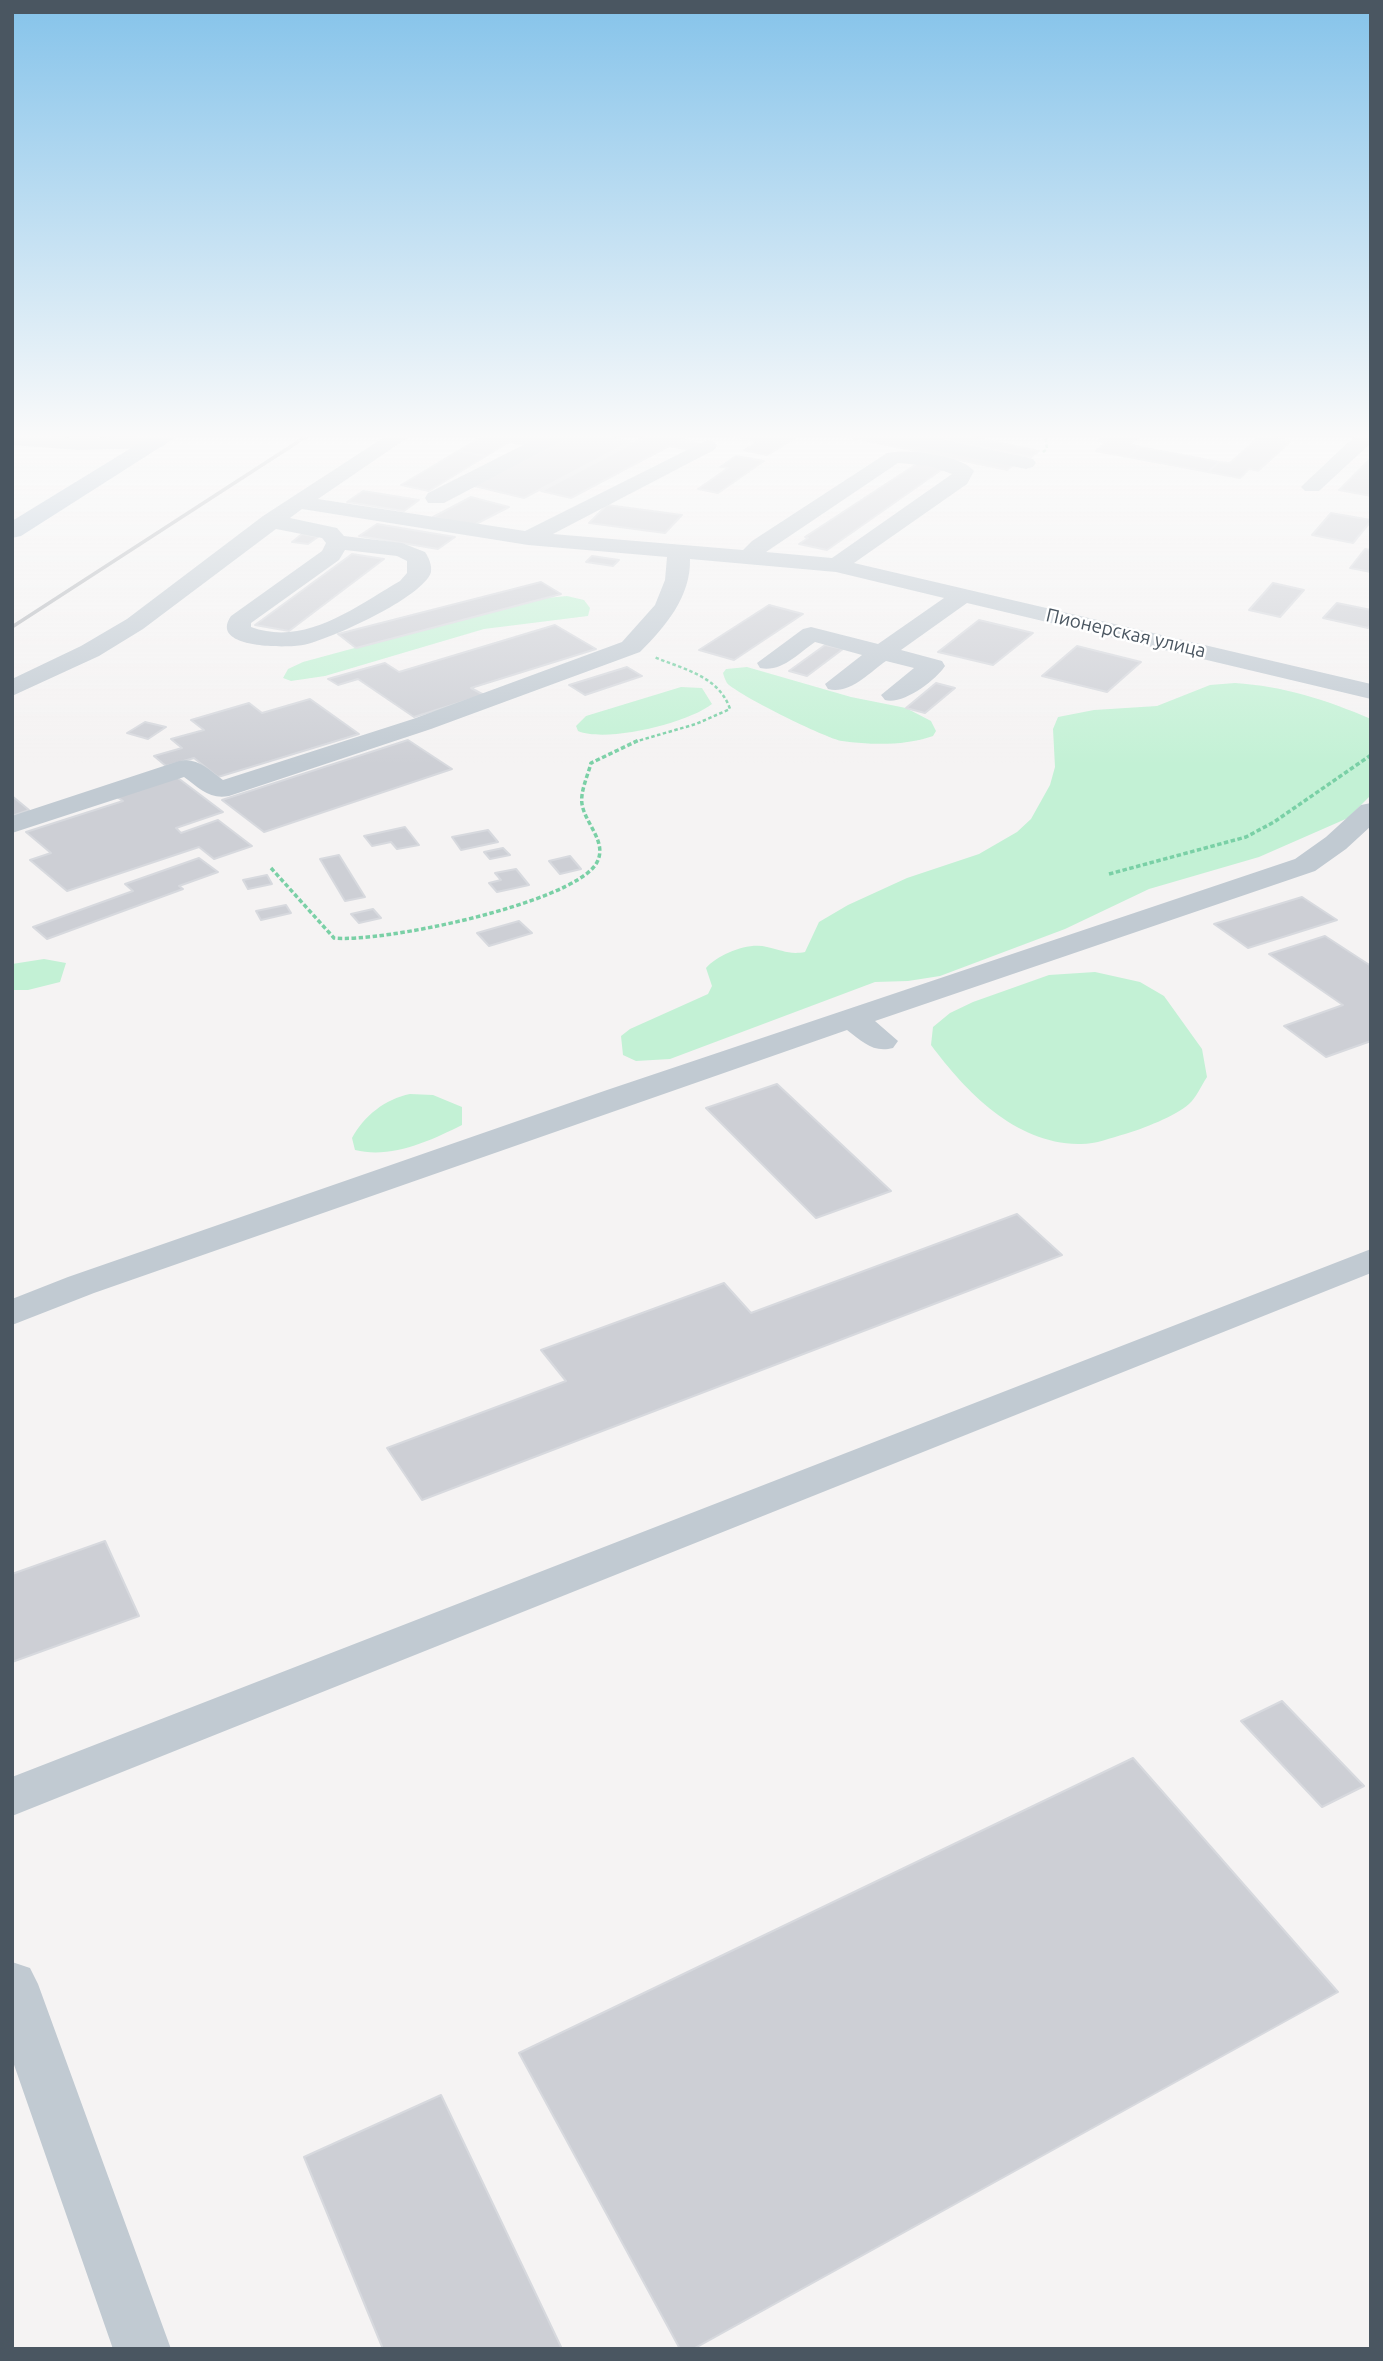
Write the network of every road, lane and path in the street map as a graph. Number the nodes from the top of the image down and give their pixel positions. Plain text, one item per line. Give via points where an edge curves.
1 (241, 544) edge
2 (336, 544) edge
3 (355, 544) edge
4 (599, 544) edge
5 (763, 544) edge
6 (866, 544) edge
7 (678, 551) junction
8 (750, 556) junction
9 (836, 565) junction
10 (964, 595) junction
11 (631, 648) junction
12 (882, 653) junction
13 (769, 663) dead end
14 (837, 684) dead end
15 (12, 689) edge
16 (1371, 692) edge
17 (894, 695) dead end
18 (1371, 755) edge
19 (1371, 811) edge
20 (12, 825) edge
21 (271, 868) dead end
22 (1109, 874) dead end
23 (851, 1018) junction
24 (882, 1041) dead end
25 (1371, 1260) edge
26 (12, 1314) edge
27 (12, 1797) edge
28 (12, 1984) edge
29 (142, 2349) edge

1 - 15 street via 135,624
2 - 3 street via 331,555 239,621 239,631 253,638 281,641 311,638 419,576 417,557 402,550
4 - 7 street, Пионерская улица
5 - 8 street
6 - 9 street
7 - 8 street, Пионерская улица
7 - 11 street via 676,591
8 - 9 street, Пионерская улица
9 - 10 street, Пионерская улица
10 - 12 street
10 - 16 street, Пионерская улица
11 - 20 street via 422,724 219,790 188,767
11 - 21 path via 709,681 724,693 730,709 715,718 636,739 591,763 582,803 599,843 597,864 582,880 460,920 359,940 334,938
12 - 13 street via 811,634
12 - 14 street
12 - 17 street via 933,666
18 - 22 path via 1246,837
19 - 23 street via 1305,864
23 - 24 street
23 - 26 street via 94,1281
25 - 27 street
28 - 29 street

